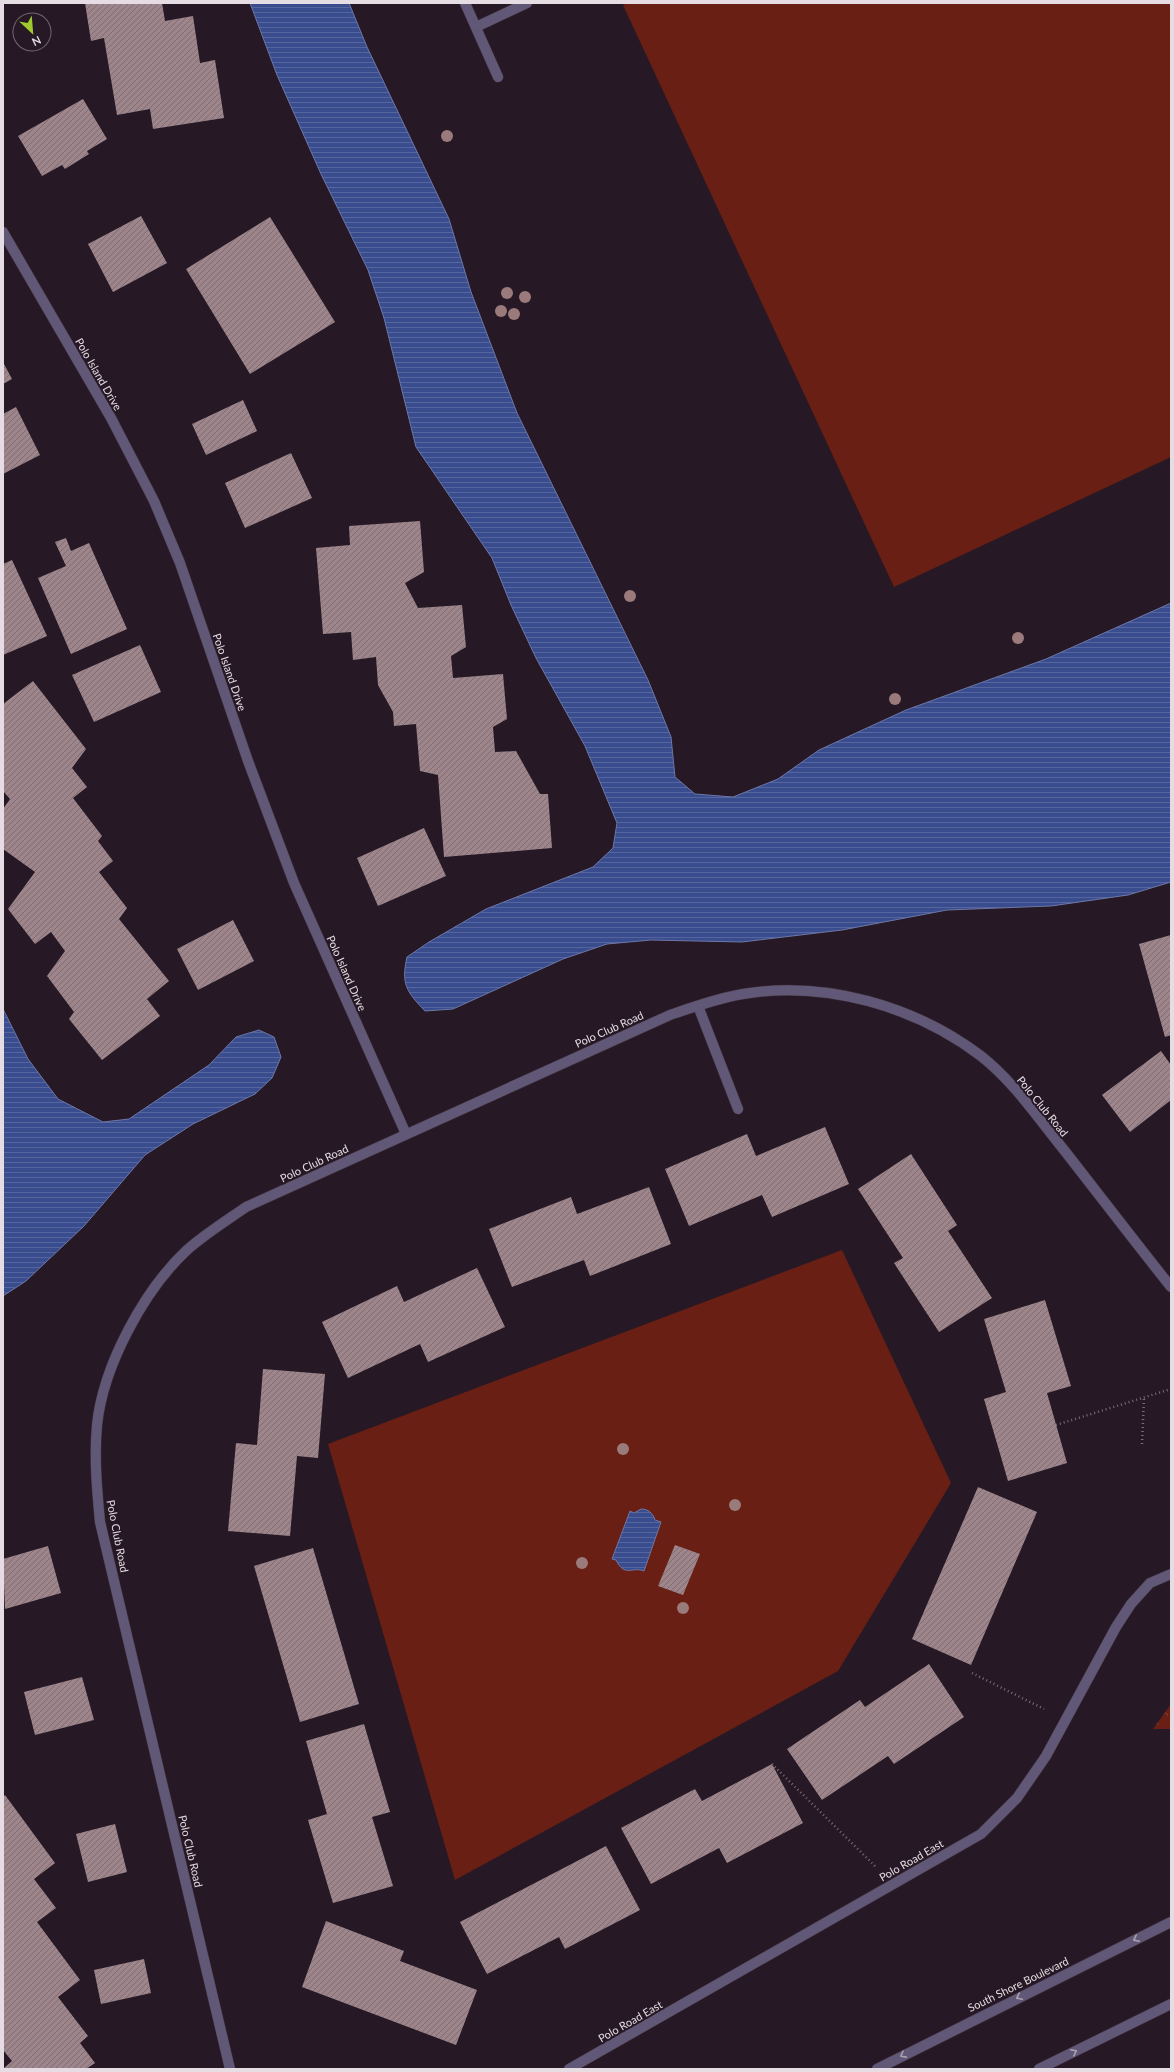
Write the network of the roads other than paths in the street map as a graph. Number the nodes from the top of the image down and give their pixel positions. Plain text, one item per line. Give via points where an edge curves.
1 (465, 3) edge
2 (527, 3) edge
3 (476, 26) junction
4 (498, 77) dead end
5 (3, 232) edge
6 (698, 1006) junction
7 (738, 1109) dead end
8 (406, 1134) junction
9 (1171, 1287) edge
10 (1171, 1574) edge
11 (1171, 1922) edge
12 (1171, 2004) edge
13 (230, 2069) edge
14 (570, 2069) edge
15 (877, 2069) edge
16 (1039, 2069) edge

1 - 3 street
2 - 3 street
3 - 4 street
5 - 8 street, Polo Island Drive via 111,418 154,501 180,563 248,761 294,883
6 - 7 street
6 - 8 street, Polo Club Road via 670,1015
6 - 9 street, Polo Club Road via 743,994 793,991 844,995 892,1008 938,1029 981,1057 1018,1091
8 - 13 street, Polo Club Road via 246,1208 186,1251 153,1288 127,1330 109,1376 97,1424 95,1474 100,1522
10 - 14 street, Polo Road East via 1150,1584 1131,1604 1046,1756 1017,1798 981,1834
11 -> 15 street, South Shore Boulevard
16 -> 12 street

